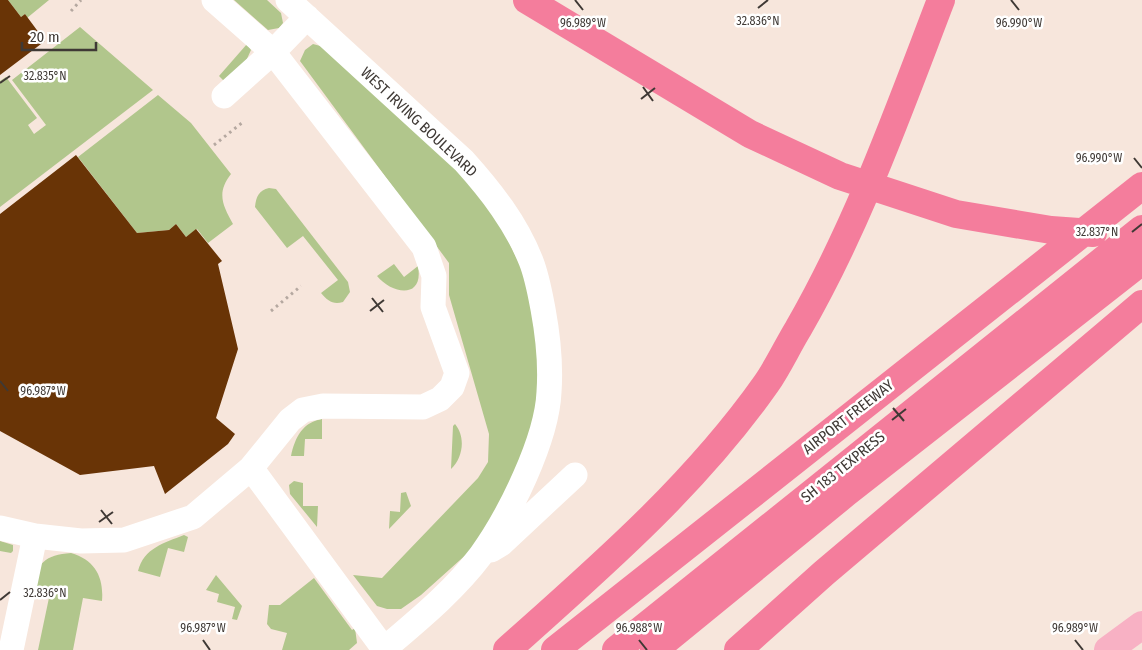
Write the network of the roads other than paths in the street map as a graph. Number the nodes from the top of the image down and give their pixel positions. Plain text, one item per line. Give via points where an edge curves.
1 (214, 0) edge
2 (288, 0) edge
3 (527, 0) edge
4 (942, 0) edge
5 (307, 17) junction
6 (273, 52) junction
7 (224, 96) dead end
8 (1142, 186) edge
9 (1142, 229) edge
10 (1142, 237) edge
11 (1142, 261) edge
12 (1142, 304) edge
13 (251, 468) junction
14 (575, 476) dead end
15 (0, 528) edge
16 (35, 536) junction
17 (480, 556) junction
18 (824, 573) junction
19 (1142, 625) edge
20 (384, 649) edge
21 (11, 650) edge
22 (507, 650) edge
23 (555, 650) edge
24 (616, 650) edge
25 (654, 650) edge
26 (738, 650) edge
27 (763, 650) edge
28 (1108, 650) edge

1 - 6 street
2 - 5 street, WEST IRVING BOULEVARD
3 - 10 highway via 750,134 840,176 956,214 1050,230
4 - 22 highway via 862,201 820,291 766,384 711,456 637,532
5 - 6 street
5 - 17 street, WEST IRVING BOULEVARD via 464,161 502,208 532,262 549,349 550,393 538,442 515,497
6 - 7 street
6 - 13 street via 424,247 434,276 433,307 457,373 452,387 440,399 422,407 323,406 303,410 290,420
8 - 23 highway, AIRPORT FREEWAY
9 - 24 highway, SH 183 TEXPRESS
11 - 25 highway, SH 183 TEXPRESS via 846,493
12 - 18 highway
13 - 16 street via 193,517 124,540 81,541
13 - 20 street
14 - 17 street via 502,544
15 - 16 street
16 - 21 street
17 - 20 street via 439,600
18 - 26 highway
18 - 27 highway
19 - 28 main road

